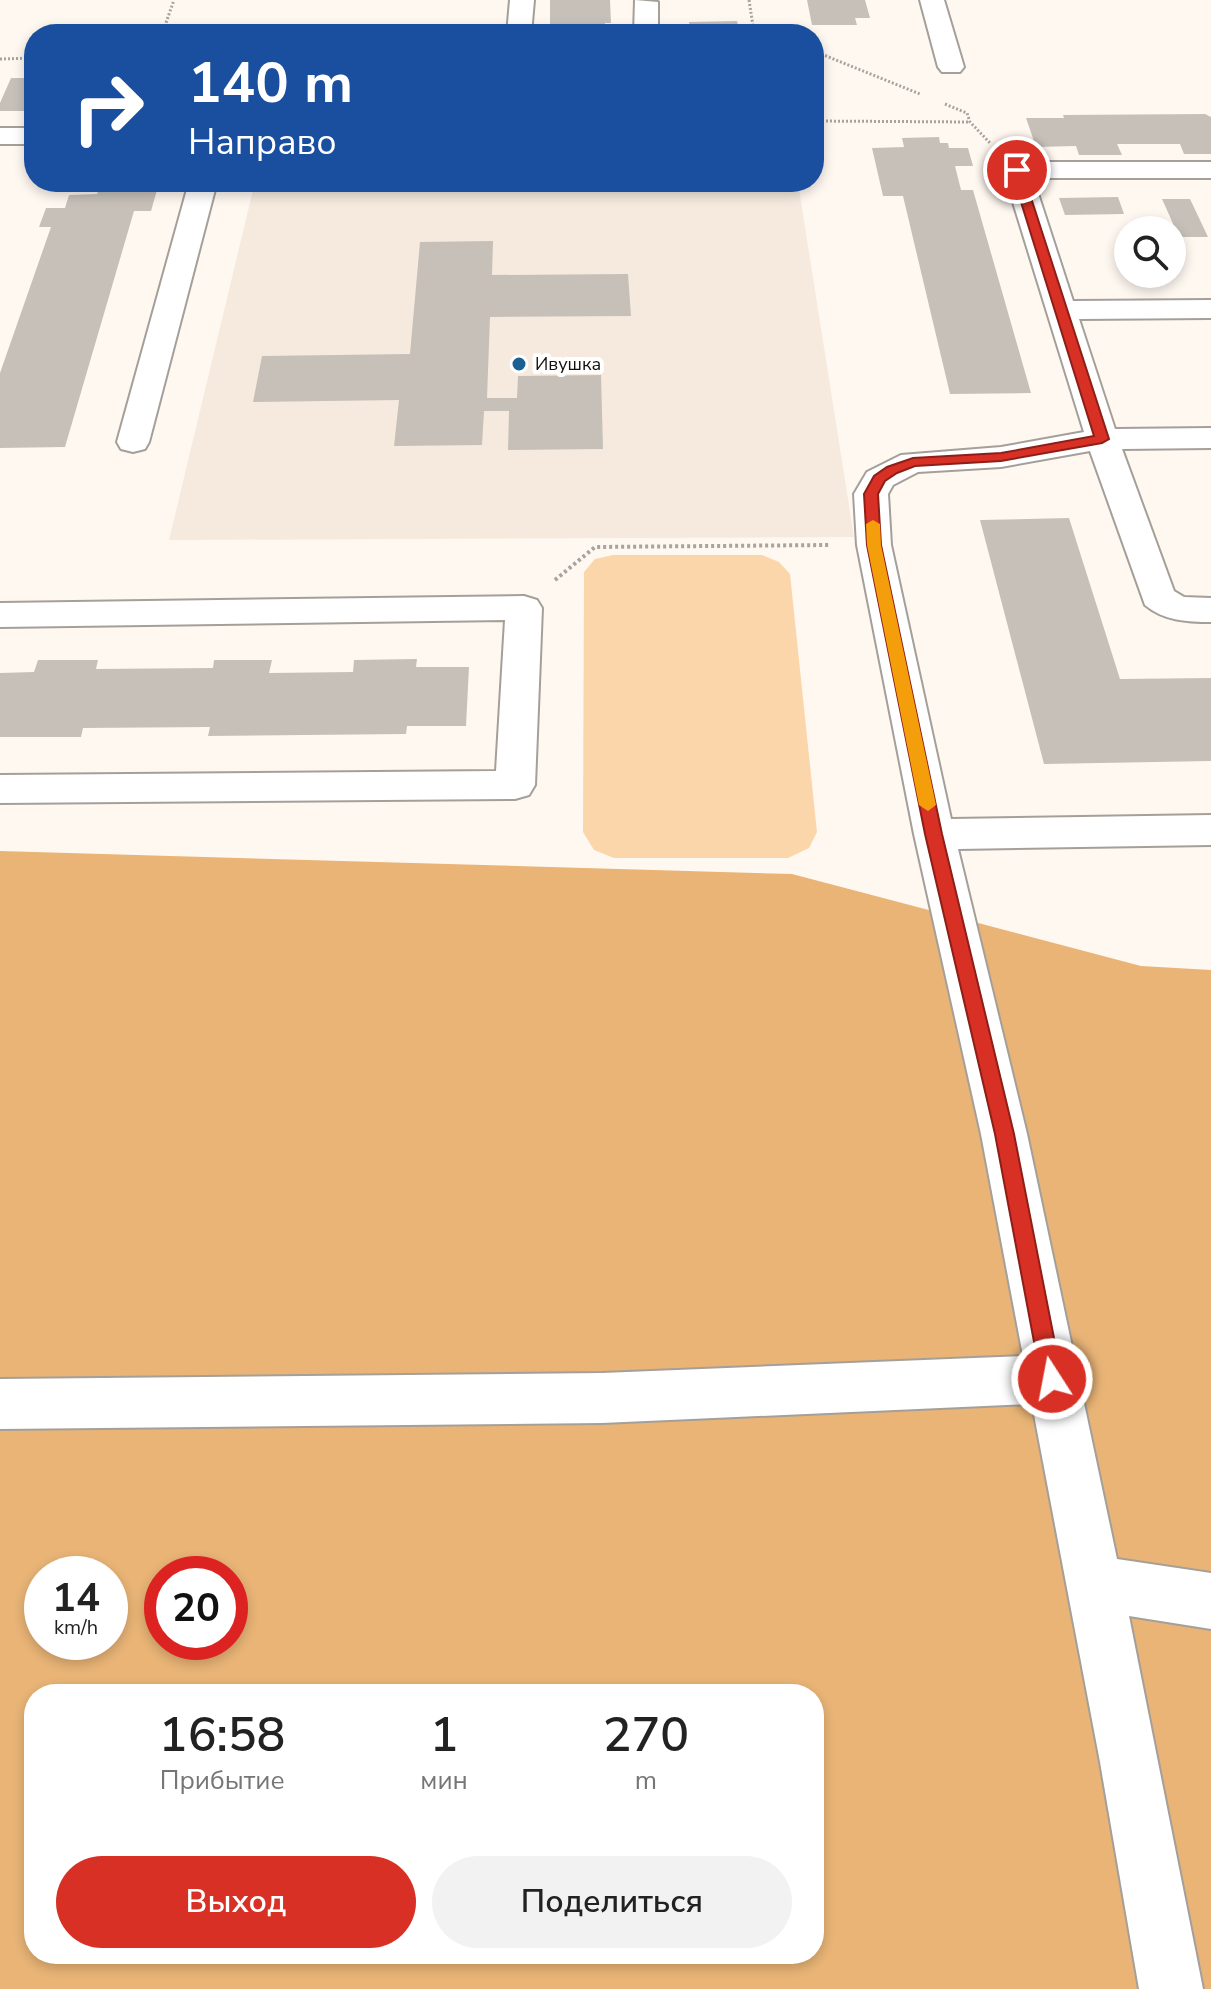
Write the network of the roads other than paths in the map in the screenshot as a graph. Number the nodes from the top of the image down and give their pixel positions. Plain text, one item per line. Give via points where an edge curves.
1 (522, 0) edge
2 (932, 0) edge
3 (646, 2) edge
4 (520, 24) edge
5 (646, 24) edge
6 (951, 67) dead end
7 (0, 136) edge
8 (24, 136) edge
9 (1211, 170) edge
10 (200, 192) edge
11 (1211, 309) edge
12 (1062, 310) junction
13 (1211, 438) edge
14 (1102, 439) junction
15 (133, 442) dead end
16 (1211, 610) edge
17 (0, 615) edge
18 (0, 789) edge
19 (1211, 830) edge
20 (934, 834) junction
21 (1052, 1379) junction
22 (0, 1404) edge
23 (1094, 1583) junction
24 (1211, 1601) edge
25 (1171, 1989) edge

1 - 4 lane
2 - 6 lane
3 - 5 lane
7 - 8 lane
9 - 12 lane via 1017,170
10 - 15 lane
11 - 12 lane
12 - 14 lane
13 - 14 lane
14 - 16 lane via 1158,597 1183,610
14 - 20 lane via 1001,457 913,462 879,479 871,494 874,545
17 - 18 lane via 524,608 515,785
19 - 20 lane
20 - 21 lane via 1004,1134
21 - 22 lane via 602,1398
21 - 23 lane
23 - 24 lane
23 - 25 lane

